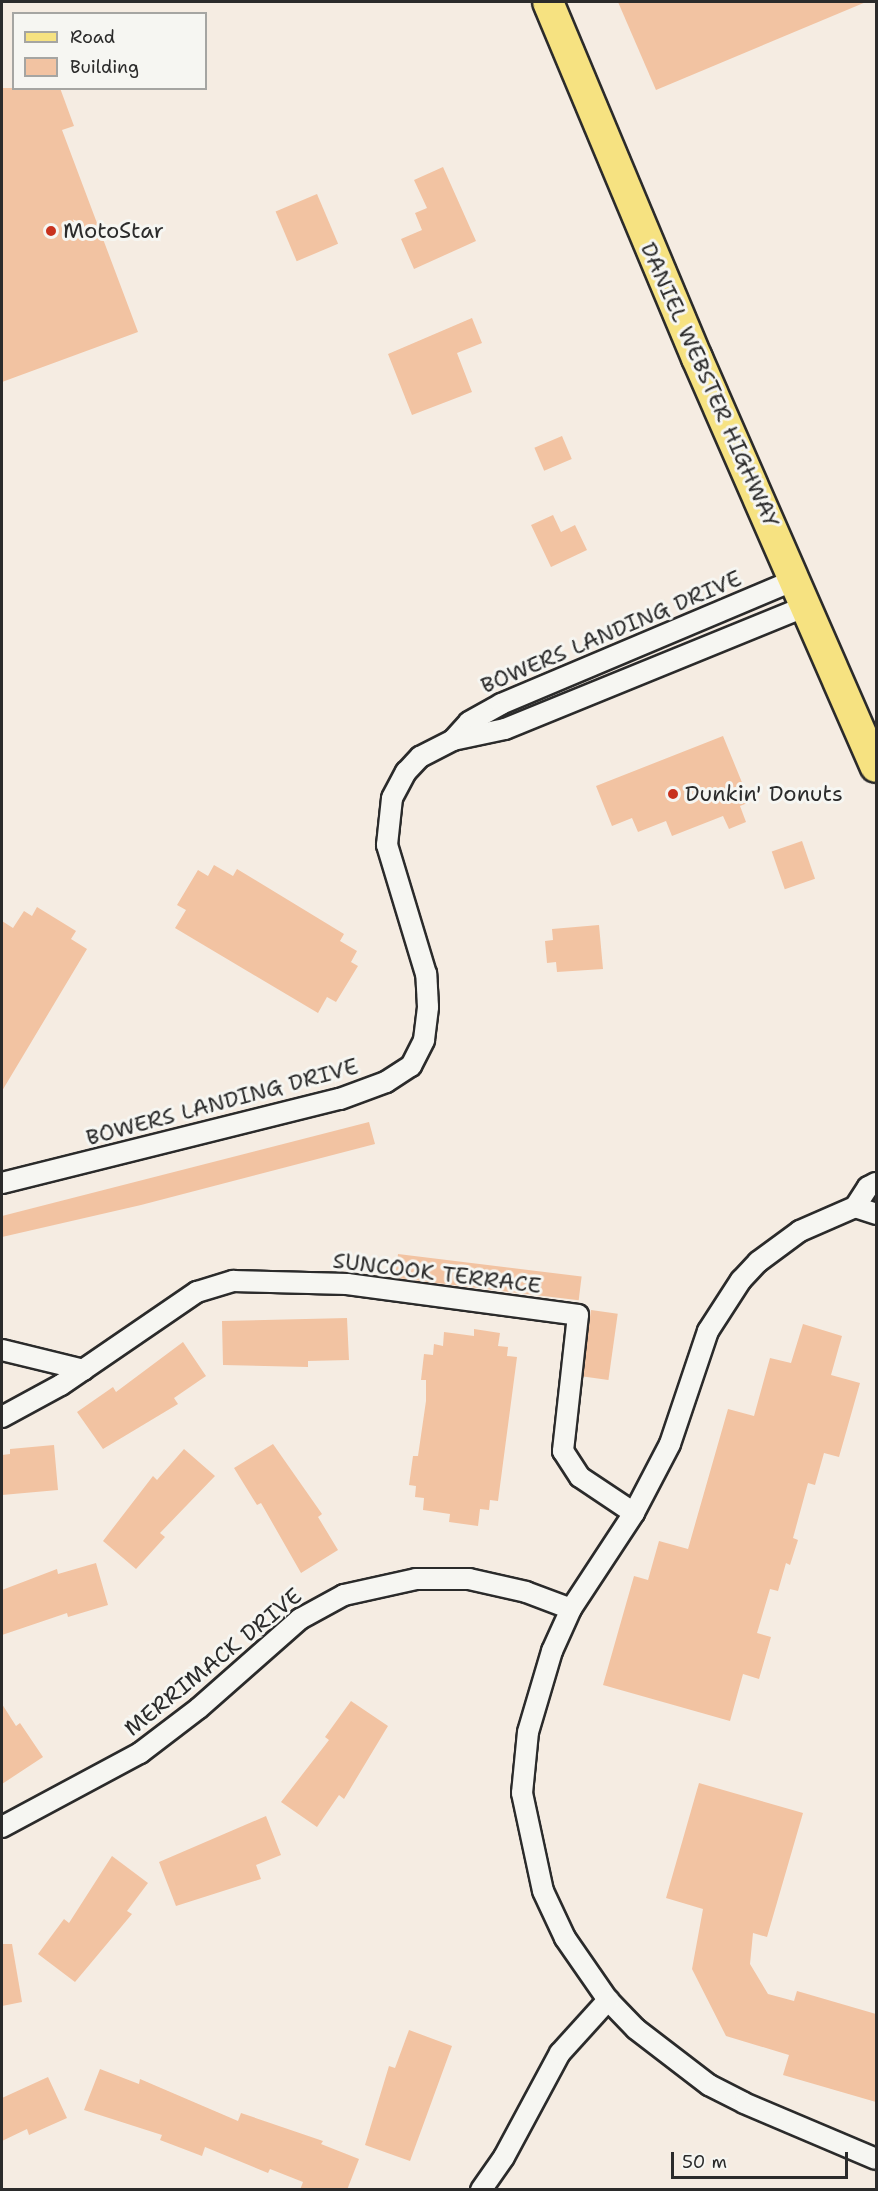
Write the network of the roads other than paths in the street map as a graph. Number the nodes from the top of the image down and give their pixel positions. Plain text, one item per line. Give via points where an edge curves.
1 (548, 2) edge
2 (801, 593) junction
3 (453, 740) junction
4 (876, 767) edge
5 (876, 1183) edge
6 (2, 1184) edge
7 (855, 1207) junction
8 (876, 1214) edge
9 (2, 1350) edge
10 (84, 1370) junction
11 (2, 1417) edge
12 (634, 1513) junction
13 (571, 1609) junction
14 (2, 1827) edge
15 (608, 2000) junction
16 (876, 2159) edge
17 (481, 2190) edge

1 - 2 main road, DANIEL WEBSTER HIGHWAY
2 - 3 street, BOWERS LANDING DRIVE via 505,729
2 - 3 street, BOWERS LANDING DRIVE via 501,704 469,722
2 - 4 main road, DANIEL WEBSTER HIGHWAY
3 - 6 street, BOWERS LANDING DRIVE via 420,758 406,772 392,798 388,821 392,870 426,974 424,1040 411,1066 386,1082 340,1099
5 - 7 street via 868,1187
7 - 8 street
7 - 12 street via 800,1231 776,1247 741,1280 708,1331 670,1444
9 - 10 street
10 - 11 street, SUNCOOK TERRACE
10 - 12 street, SUNCOOK TERRACE via 197,1292 242,1280 347,1284 578,1315 563,1451 580,1477
12 - 13 street
13 - 14 street, MERRIMACK DRIVE via 507,1587 451,1578 390,1582 344,1595 300,1620 156,1742
13 - 15 street via 534,1707 522,1793 543,1892 565,1938
15 - 16 street via 656,2047 709,2085
15 - 17 street via 560,2053 504,2157

